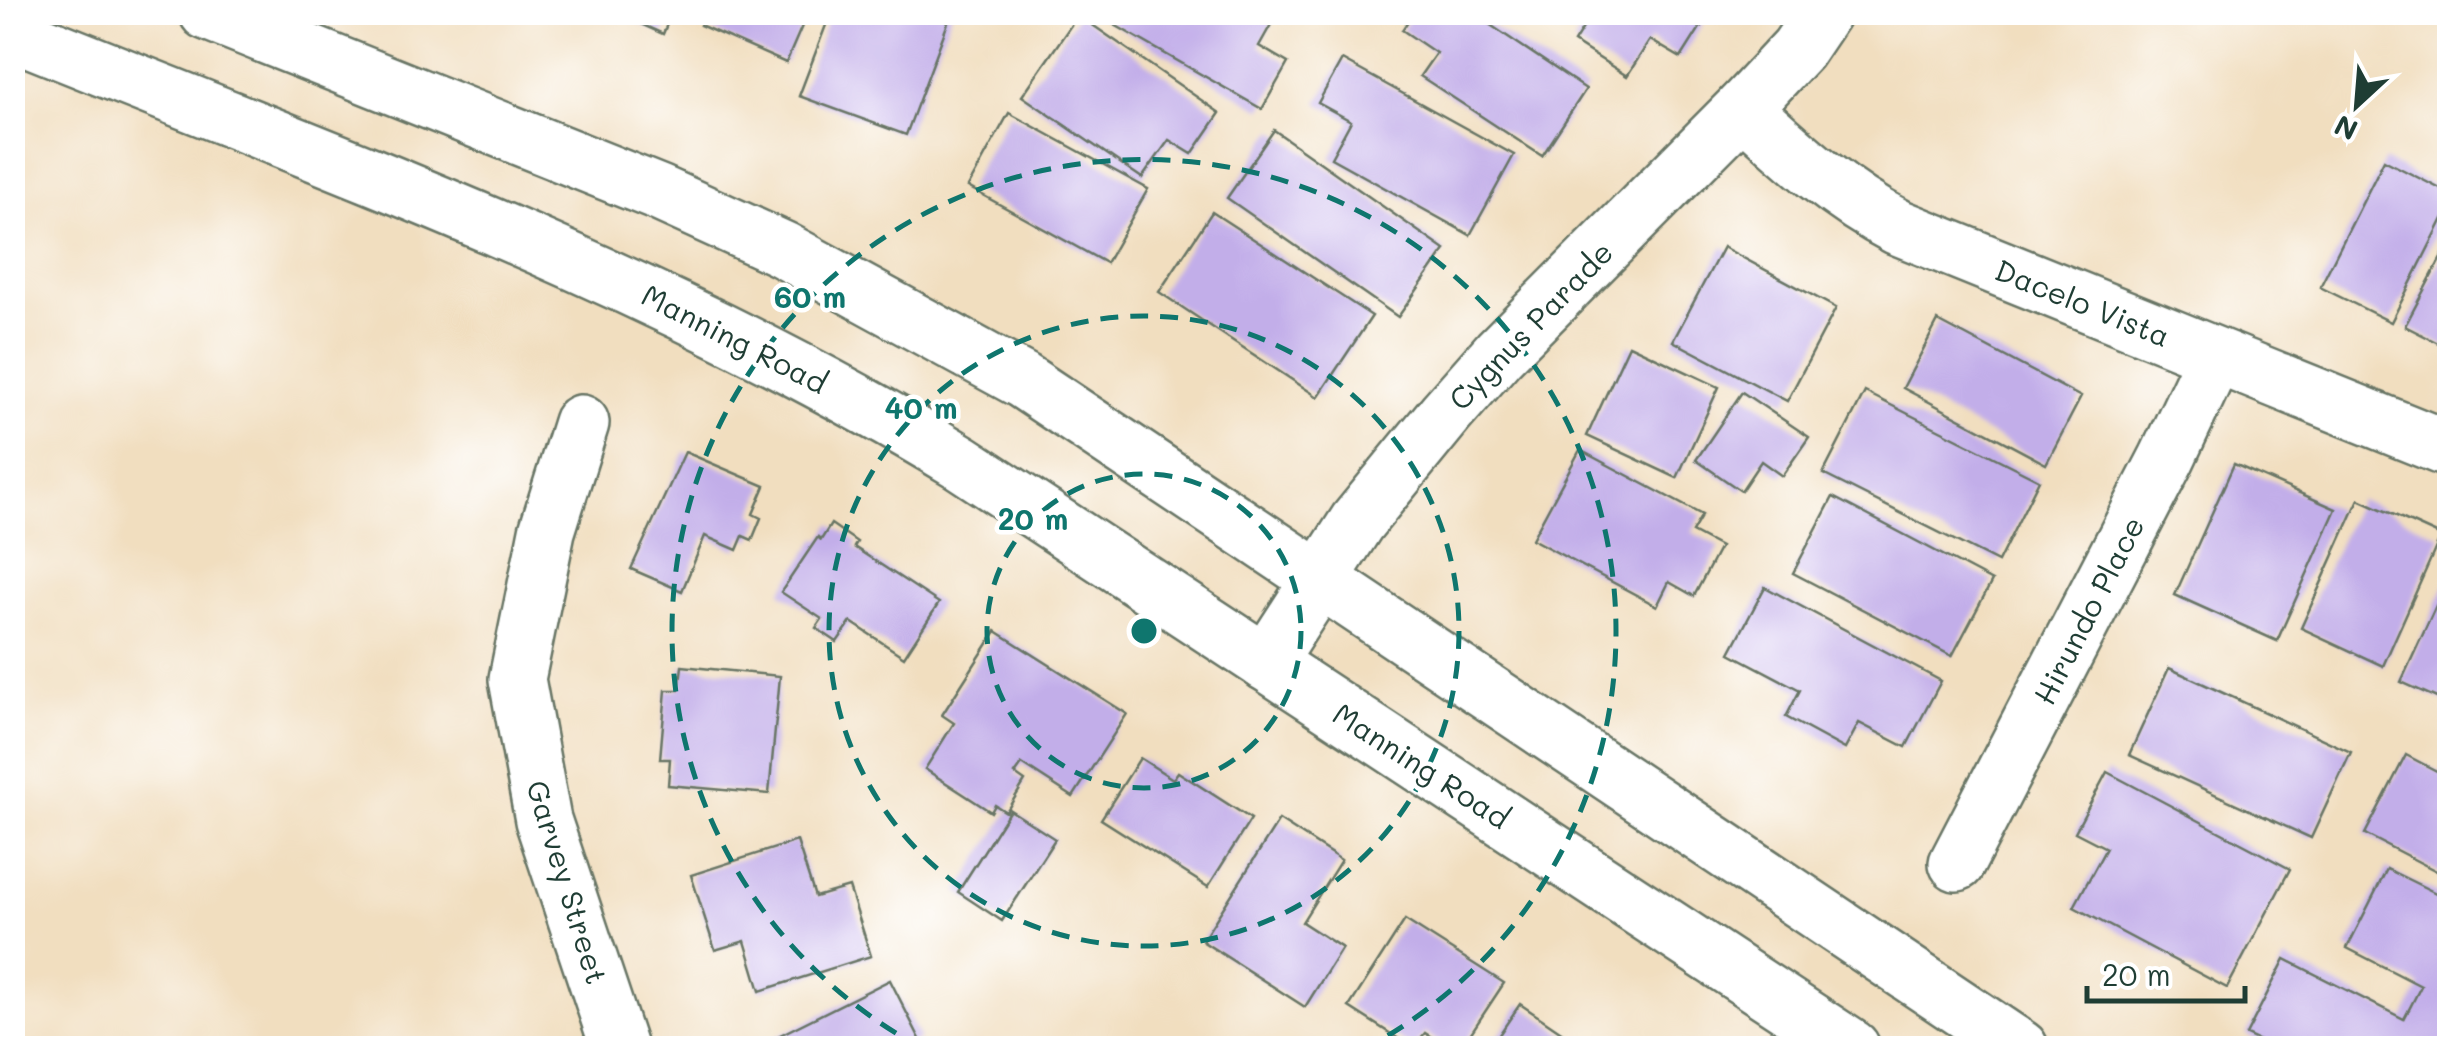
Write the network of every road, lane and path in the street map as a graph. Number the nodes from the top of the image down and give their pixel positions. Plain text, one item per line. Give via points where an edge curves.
1 (207, 12) edge
2 (1823, 12) edge
3 (12, 32) edge
4 (1743, 108) junction
5 (2215, 356) junction
6 (582, 422) dead end
7 (2450, 450) edge
8 (1320, 580) junction
9 (1266, 662) junction
10 (1956, 863) dead end
11 (619, 1048) edge
12 (1852, 1048) edge
13 (2020, 1048) edge

1 - 8 main road via 659,192 782,249 1022,380
2 - 4 main road, Cygnus Parade
3 - 9 main road, Manning Road via 617,280 773,356 961,462
4 - 5 main road, Dacelo Vista via 1860,208
4 - 8 main road, Cygnus Parade via 1488,365 1358,522
5 - 7 main road, Dacelo Vista
5 - 10 main road, Hirundo Place
6 - 11 main road, Garvey Street via 548,531 516,679 543,820
8 - 9 main road, Cygnus Parade
8 - 13 main road
9 - 12 main road, Manning Road

